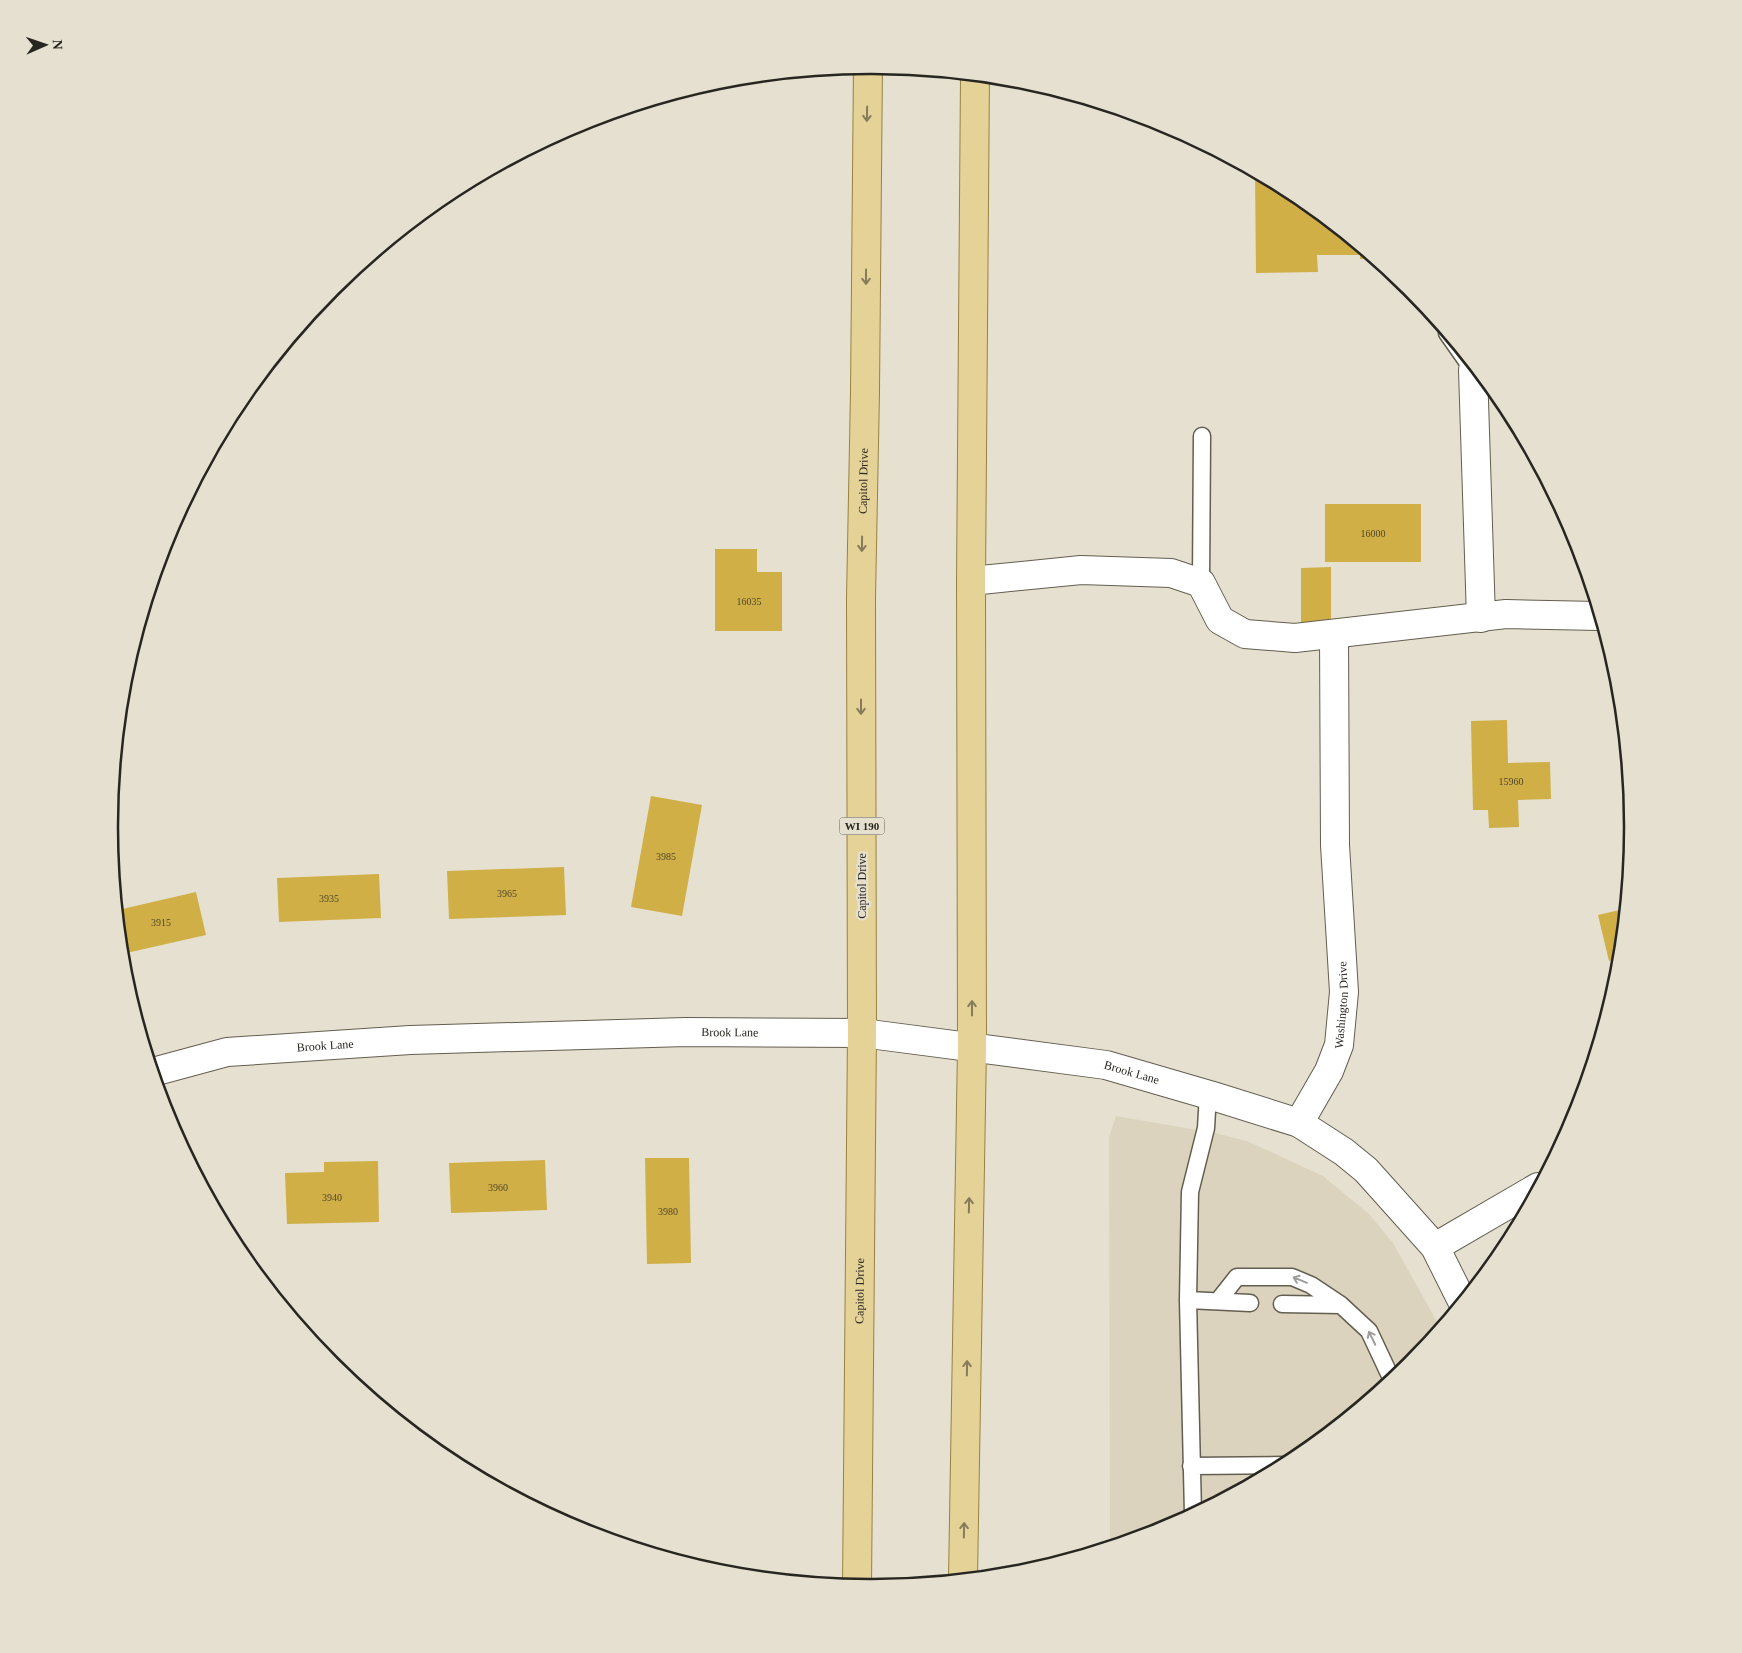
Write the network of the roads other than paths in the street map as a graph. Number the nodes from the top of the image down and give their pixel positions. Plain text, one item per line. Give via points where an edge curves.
1 (868, 74) edge
2 (975, 81) edge
3 (1475, 378) edge
4 (1202, 436) dead end
5 (971, 581) junction
6 (1201, 583) junction
7 (1593, 616) edge
8 (1481, 618) junction
9 (1334, 634) junction
10 (862, 1033) junction
11 (972, 1047) junction
12 (159, 1070) edge
13 (1208, 1094) junction
14 (1299, 1123) junction
15 (1528, 1193) edge
16 (1435, 1247) junction
17 (1459, 1296) edge
18 (1188, 1300) junction
19 (1218, 1301) junction
20 (1250, 1303) dead end
21 (1282, 1304) dead end
22 (1341, 1305) junction
23 (1388, 1372) edge
24 (1268, 1465) edge
25 (1191, 1466) junction
26 (1192, 1507) edge
27 (963, 1574) edge
28 (857, 1579) edge

1 -> 10 main road, Capitol Drive / WI 190 via 861,598
2 - 5 main road
3 - 8 street
4 - 6 lane
5 - 6 street via 1081,570 1171,573
11 -> 5 main road
6 - 9 street via 1220,620 1245,634 1295,638
7 - 8 street via 1506,614
8 - 9 street
9 - 14 street, Washington Drive via 1335,845 1344,992 1339,1045 1329,1071
10 - 11 street, Brook Lane
10 - 12 street, Brook Lane via 686,1032 410,1040 227,1052
10 - 28 main road, Capitol Drive / WI 190
11 - 13 street, Brook Lane via 1106,1065
27 -> 11 main road
13 - 14 street, Brook Lane
13 - 18 lane via 1206,1128 1190,1192
14 - 16 street via 1366,1170
15 - 16 street
16 - 17 street
18 - 19 lane
18 - 25 lane
19 - 20 lane
22 -> 19 lane via 1292,1277 1237,1277
21 - 22 lane
23 -> 22 lane via 1369,1331
24 - 25 lane
25 - 26 lane

